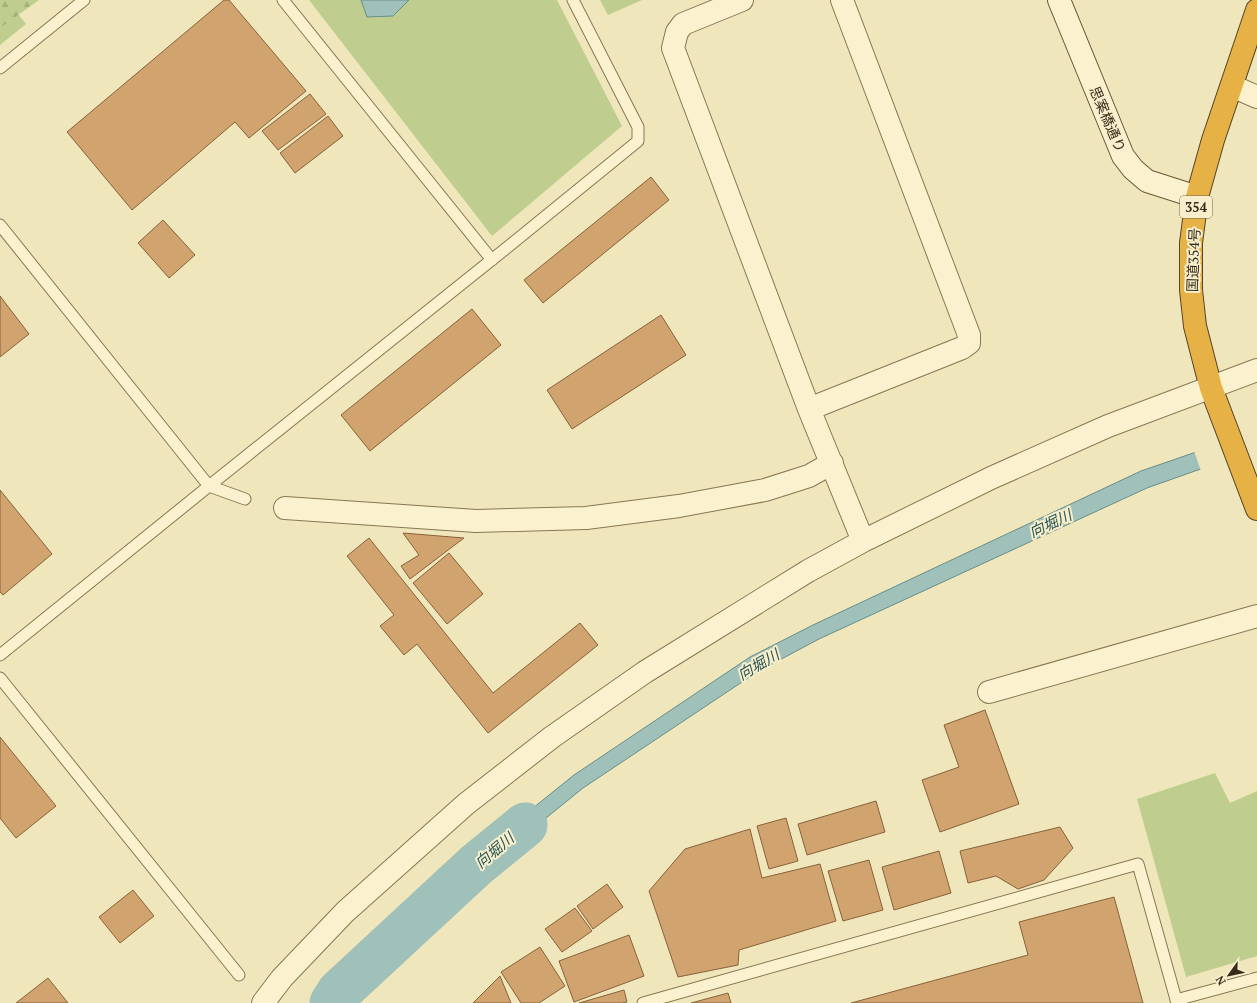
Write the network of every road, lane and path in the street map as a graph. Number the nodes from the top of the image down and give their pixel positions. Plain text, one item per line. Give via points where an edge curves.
1 (84, 0) edge
2 (284, 0) edge
3 (573, 0) edge
4 (742, 0) edge
5 (842, 0) edge
6 (1060, 0) edge
7 (1257, 10) edge
8 (0, 68) edge
9 (1232, 86) junction
10 (1257, 97) edge
11 (1197, 197) junction
12 (0, 225) edge
13 (492, 260) junction
14 (1257, 370) edge
15 (1211, 388) junction
16 (809, 409) junction
17 (832, 463) junction
18 (209, 486) junction
19 (245, 499) dead end
20 (1255, 503) edge
21 (285, 508) dead end
22 (863, 541) junction
23 (1257, 616) edge
24 (0, 655) edge
25 (0, 678) edge
26 (990, 692) dead end
27 (239, 975) dead end
28 (1257, 978) edge
29 (1177, 1001) edge
30 (263, 1003) edge
31 (643, 1003) edge

1 - 8 lane
2 - 13 lane
3 - 13 lane via 638,126 638,141
4 - 16 street via 683,24 677,32 673,48
5 - 16 street via 970,335 969,343 962,348
6 - 11 street, 思案橋通り via 1123,156 1147,181
7 - 9 highway, 国道354号 / 354
9 - 10 street
9 - 11 highway, 国道354号 / 354
11 - 15 highway, 国道354号 / 354 via 1191,243 1191,290 1195,326
12 - 18 lane
13 - 18 lane
14 - 15 street
15 - 20 highway, 国道354号 / 354
15 - 22 street via 1108,426 991,478
16 - 17 street
17 - 21 street via 809,476 765,490 679,506 586,518 476,521
17 - 22 street
18 - 19 lane
18 - 24 lane
22 - 30 street via 808,571 645,672 540,747 466,804 344,912 282,978
23 - 26 street
25 - 27 lane
28 - 29 lane
29 - 31 lane via 1138,864

